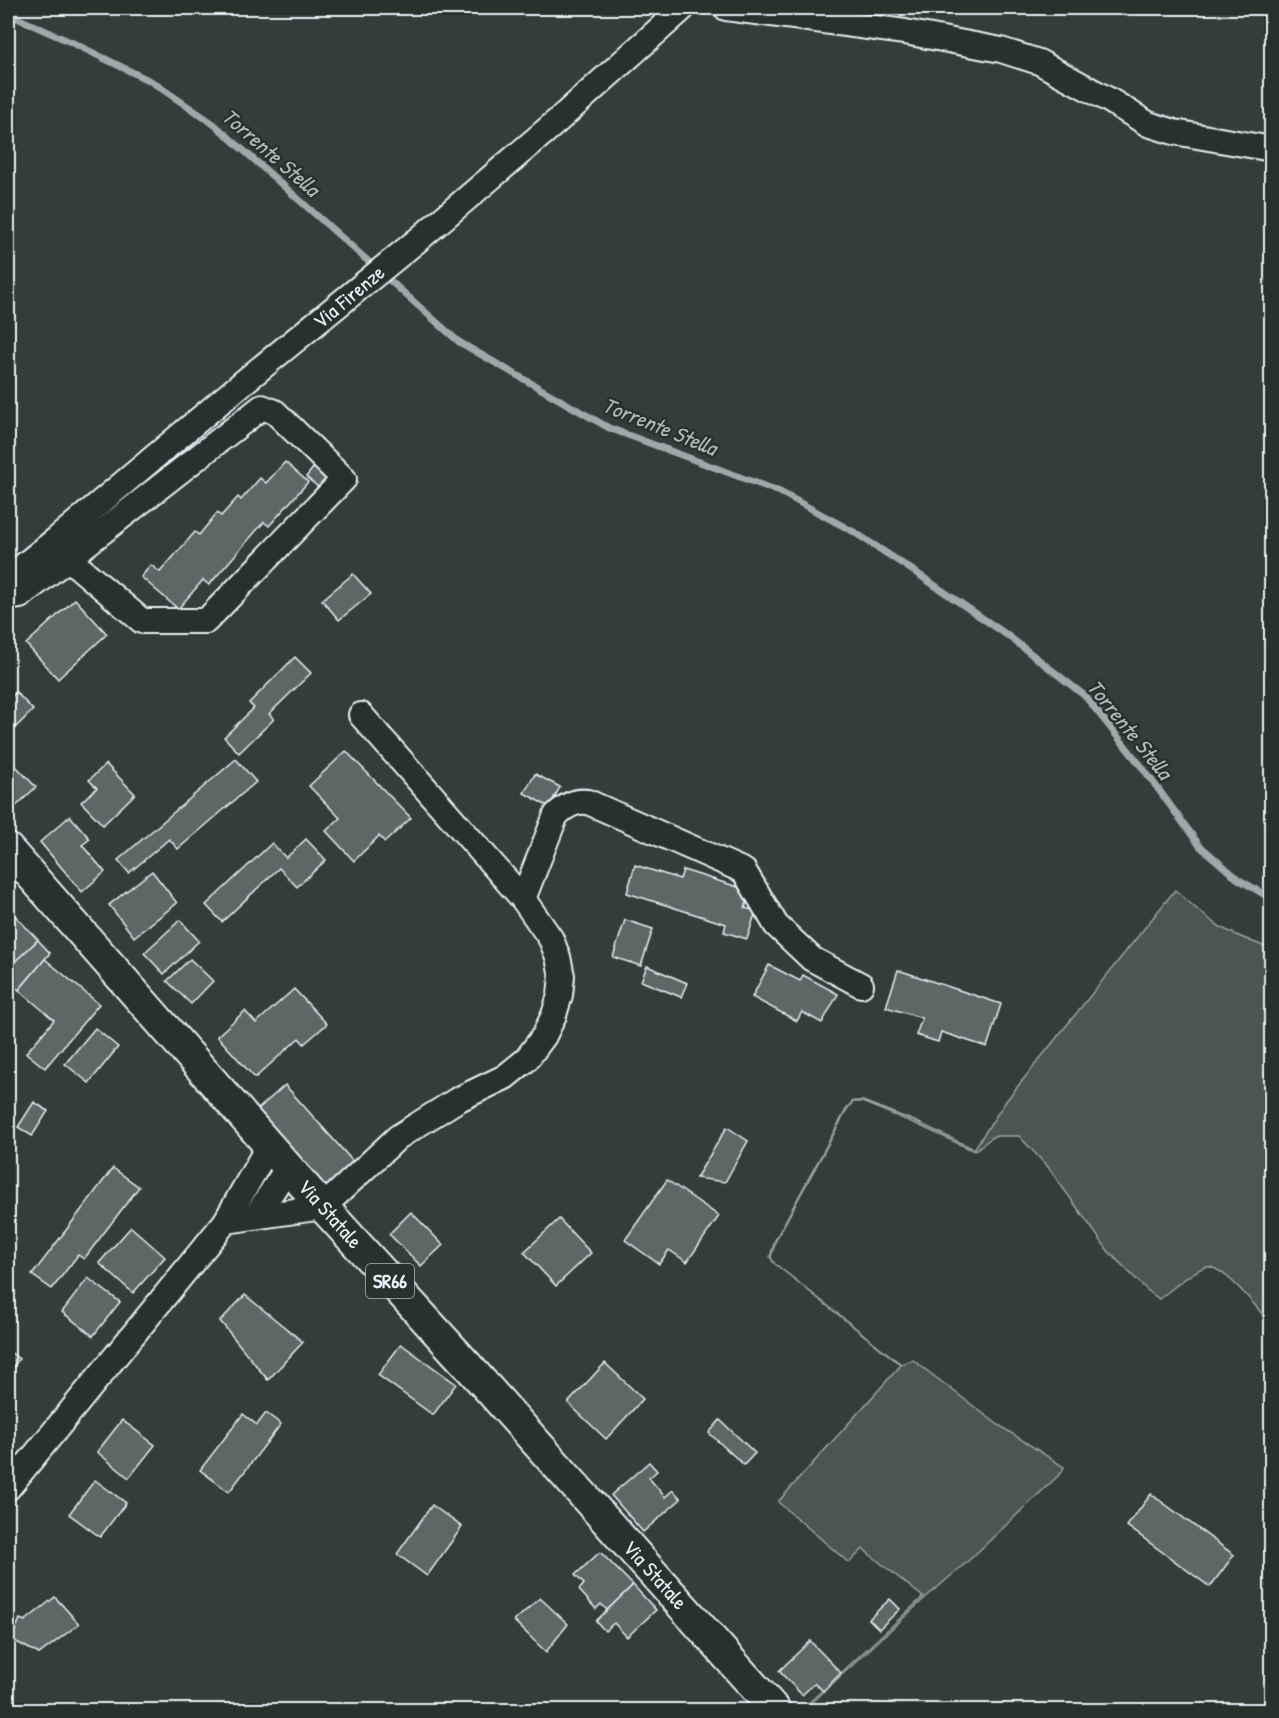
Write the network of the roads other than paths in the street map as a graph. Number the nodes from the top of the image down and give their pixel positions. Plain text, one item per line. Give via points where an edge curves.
1 (683, 8) edge
2 (726, 8) edge
3 (1272, 149) edge
4 (69, 559) junction
5 (8, 578) edge
6 (8, 598) edge
7 (361, 715) dead end
8 (8, 849) edge
9 (523, 899) junction
10 (861, 985) dead end
11 (269, 1145) junction
12 (288, 1167) junction
13 (323, 1207) junction
14 (256, 1216) junction
15 (226, 1221) junction
16 (8, 1488) edge
17 (776, 1710) edge

1 - 5 street, Via Firenze via 419,239
2 - 3 street via 905,32 1001,50 1039,62 1148,123 1174,132
4 - 4 street via 262,407 275,412 344,479 206,621 142,621
4 - 6 street via 20,596
7 - 9 street
8 - 11 main road, Via Statale / SR66
9 - 10 street via 556,815 572,803 588,802 744,871 776,925 812,959
9 - 13 street via 550,939 562,976 554,1016 544,1036 526,1060 505,1077 457,1100 398,1137
11 - 12 main road, Via Statale / SR66
11 - 15 street
12 - 13 main road, Via Statale / SR66
12 - 14 street
13 - 14 street
13 - 17 main road, Via Statale / SR66
14 - 15 street
15 - 16 street

